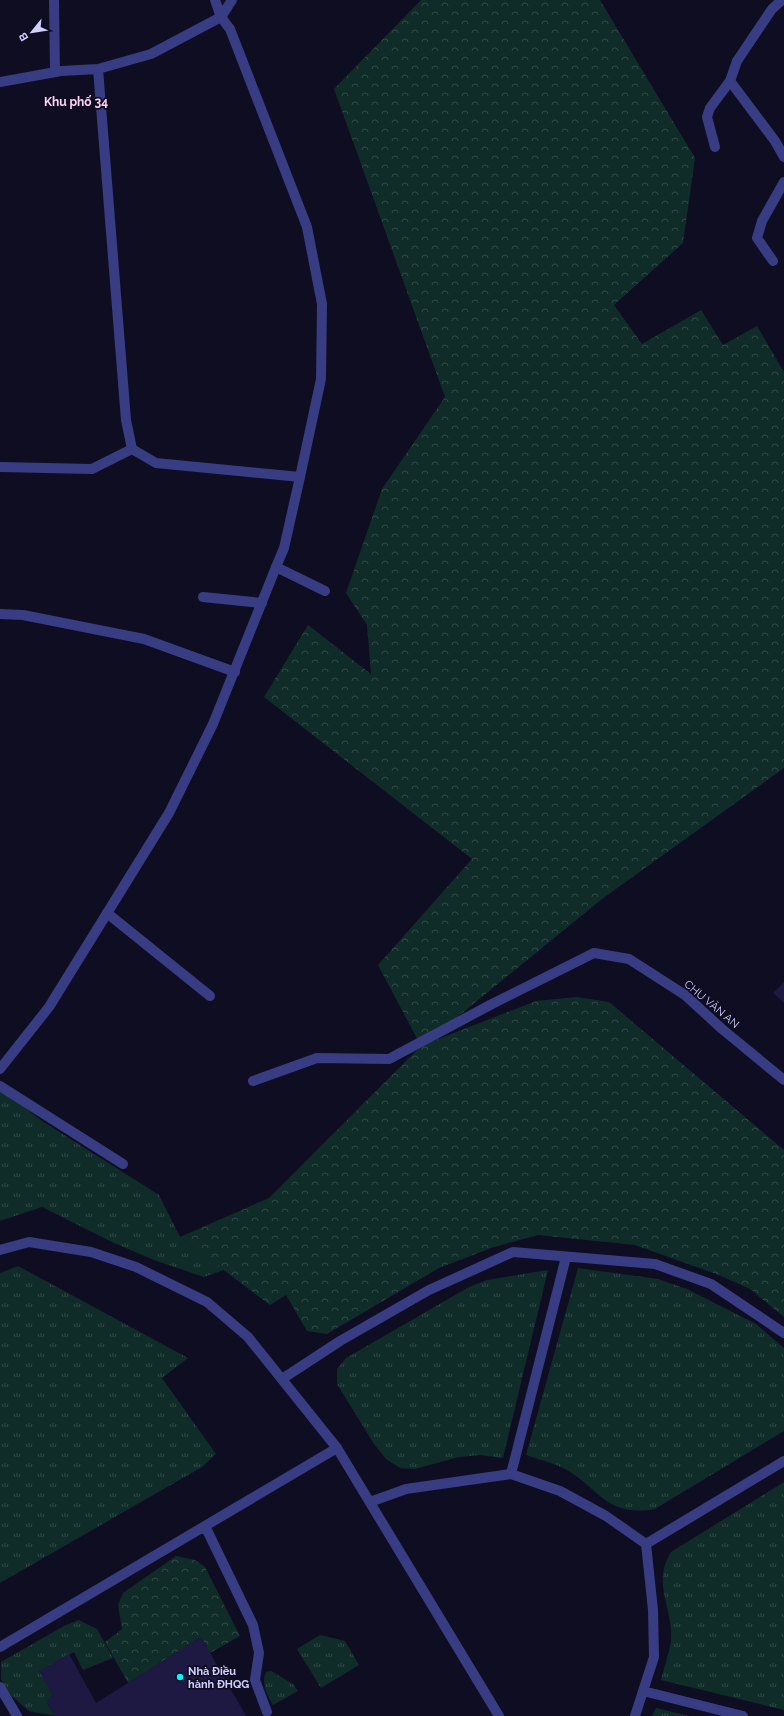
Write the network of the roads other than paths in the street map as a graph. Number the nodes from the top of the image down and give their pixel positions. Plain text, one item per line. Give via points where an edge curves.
1 (54, 0) edge
2 (214, 0) edge
3 (232, 0) edge
4 (782, 0) edge
5 (221, 17) junction
6 (98, 69) junction
7 (55, 72) junction
8 (730, 81) junction
9 (0, 82) edge
10 (715, 147) dead end
11 (784, 157) edge
12 (784, 182) edge
13 (772, 261) dead end
14 (132, 449) junction
15 (0, 467) edge
16 (300, 478) junction
17 (276, 567) junction
18 (325, 591) dead end
19 (203, 596) dead end
20 (262, 603) junction
21 (0, 614) edge
22 (235, 672) junction
23 (107, 913) junction
24 (210, 996) dead end
25 (0, 1068) edge
26 (253, 1080) dead end
27 (784, 1080) edge
28 (0, 1086) edge
29 (123, 1164) dead end
30 (0, 1250) edge
31 (566, 1257) junction
32 (784, 1333) edge
33 (282, 1379) junction
34 (337, 1448) junction
35 (784, 1461) edge
36 (511, 1474) junction
37 (370, 1502) junction
38 (205, 1526) junction
39 (646, 1544) junction
40 (0, 1647) edge
41 (0, 1687) edge
42 (643, 1691) junction
43 (267, 1712) dead end
44 (17, 1716) edge
45 (499, 1716) edge
46 (635, 1716) edge
47 (743, 1716) edge

1 - 7 street
2 - 5 street
3 - 5 street
4 - 8 street via 772,8 737,61
5 - 6 street via 151,54
5 - 16 street via 230,29 307,227 322,304 321,379
6 - 7 street
6 - 14 street via 126,420
7 - 9 street
8 - 10 street via 710,108 707,117
8 - 11 street
12 - 13 street via 762,221 757,238
14 - 15 street via 92,469
14 - 16 street via 156,463
16 - 17 street via 284,548
17 - 18 street
17 - 20 street
19 - 20 street
20 - 22 street
21 - 22 street via 23,615 144,639
22 - 23 street via 213,724 169,813
23 - 24 street
23 - 25 street via 49,1007
26 - 27 street, CHU VĂN AN via 317,1058 389,1059 594,953 629,959 685,994 722,1029
28 - 29 street
30 - 33 street via 36,1242 92,1252 136,1267 207,1302 248,1337
31 - 32 street via 655,1264 711,1284
31 - 33 street via 513,1252 429,1290 340,1341
31 - 36 street
33 - 34 street
34 - 37 street
34 - 38 street
35 - 39 street
36 - 37 street via 406,1489
36 - 39 street via 560,1491 606,1516
37 - 45 street
38 - 40 street
38 - 43 street via 253,1625 259,1653 255,1680
39 - 42 street via 653,1610 654,1657
41 - 44 street
42 - 46 street
42 - 47 street

